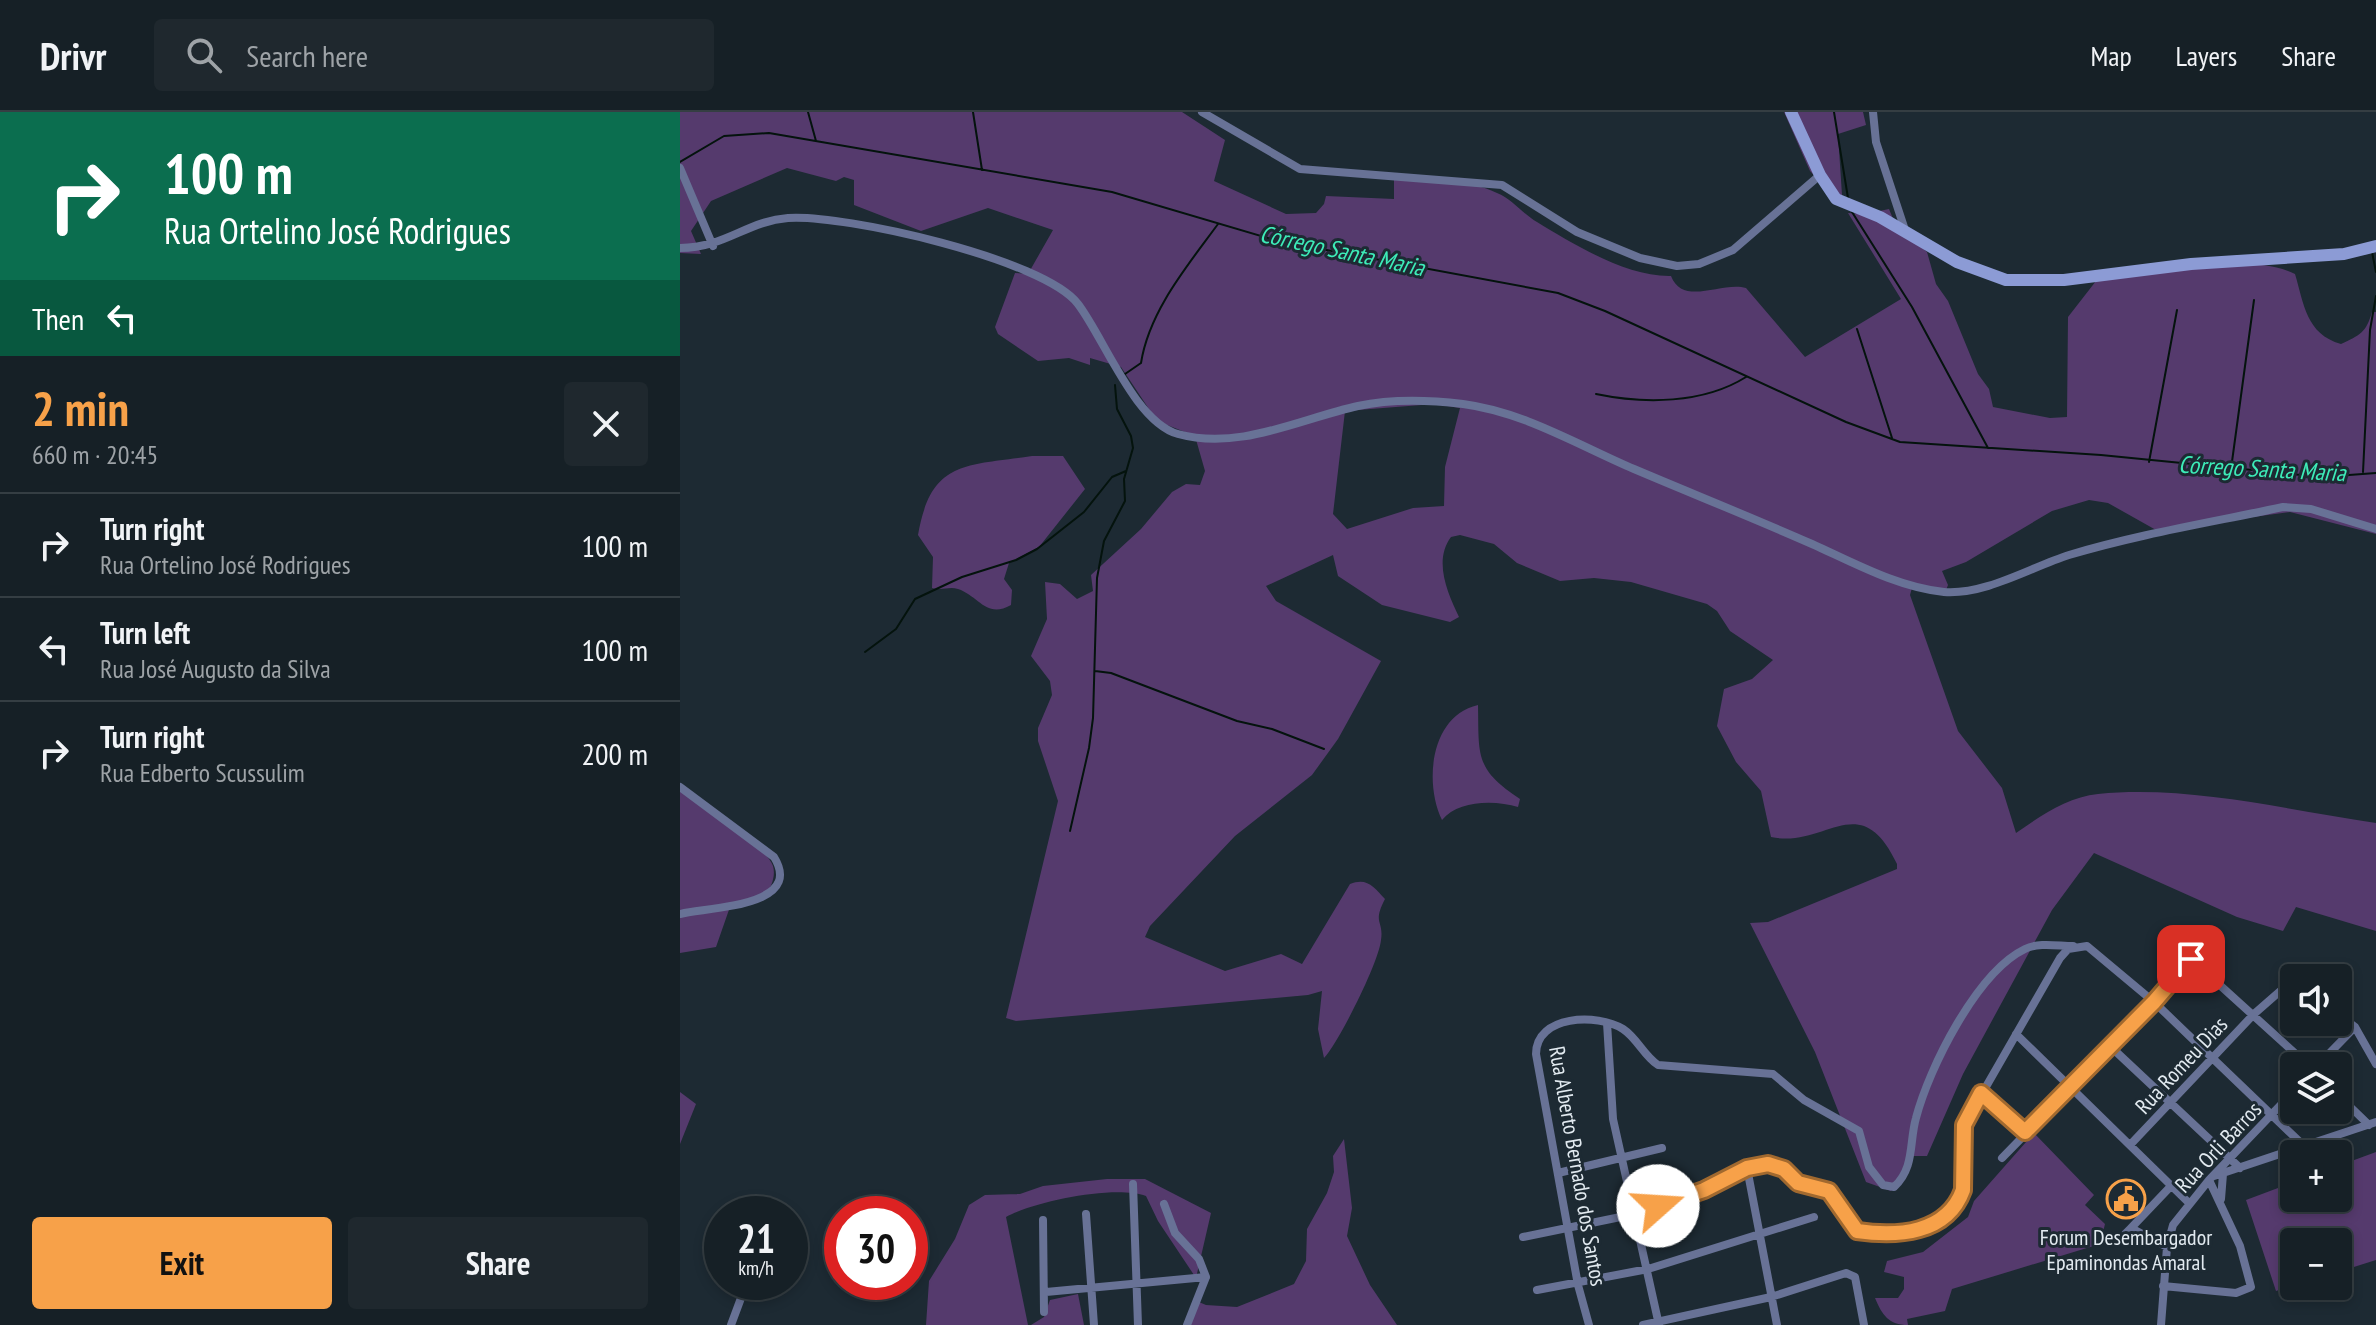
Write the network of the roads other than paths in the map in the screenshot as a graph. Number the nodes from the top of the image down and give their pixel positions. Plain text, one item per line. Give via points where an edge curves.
1 (1202, 112) edge
2 (1791, 112) edge
3 (1873, 112) edge
4 (680, 168) edge
5 (1820, 175) junction
6 (1905, 230) junction
7 (713, 246) junction
8 (2372, 247) edge
9 (680, 248) edge
10 (2376, 529) edge
11 (680, 787) edge
12 (680, 914) edge
13 (2087, 946) junction
14 (2280, 991) edge
15 (2154, 1002) junction
16 (2254, 1014) junction
17 (1607, 1023) junction
18 (2352, 1025) edge
19 (2355, 1027) junction
20 (2016, 1034) junction
21 (2111, 1047) junction
22 (2294, 1052) edge
23 (2331, 1052) edge
24 (2212, 1059) junction
25 (2376, 1064) edge
26 (2069, 1089) junction
27 (1981, 1093) junction
28 (2170, 1102) junction
29 (2280, 1106) edge
30 (2352, 1107) edge
31 (2272, 1115) junction
32 (2372, 1124) edge
33 (2025, 1132) junction
34 (2298, 1140) edge
35 (2323, 1140) edge
36 (2130, 1145) junction
37 (1662, 1148) dead end
38 (2280, 1154) edge
39 (1622, 1156) junction
40 (2002, 1158) dead end
41 (2232, 1159) junction
42 (1747, 1168) junction
43 (2240, 1168) junction
44 (1558, 1173) junction
45 (2215, 1177) junction
46 (1133, 1184) dead end
47 (2171, 1186) junction
48 (2221, 1199) junction
49 (2189, 1203) junction
50 (1164, 1204) dead end
51 (1086, 1214) dead end
52 (1635, 1214) junction
53 (1814, 1217) dead end
54 (1043, 1220) dead end
55 (1568, 1230) junction
56 (1523, 1237) dead end
57 (1758, 1237) junction
58 (2167, 1247) junction
59 (1648, 1269) junction
60 (1206, 1277) junction
61 (1135, 1285) junction
62 (1578, 1285) junction
63 (2163, 1286) junction
64 (1091, 1288) junction
65 (1537, 1290) dead end
66 (1046, 1292) junction
67 (1771, 1297) junction
68 (740, 1300) edge
69 (1044, 1312) dead end
70 (1658, 1323) edge
71 (731, 1325) edge
72 (1094, 1325) edge
73 (1138, 1325) edge
74 (1187, 1325) edge
75 (1589, 1325) edge
76 (1643, 1325) edge
77 (1777, 1325) edge
78 (1864, 1325) edge
79 (2161, 1325) edge

1 - 5 street via 1300,169 1502,185 1577,232 1640,258 1677,266 1699,264 1733,250
2 - 5 street
3 - 6 street via 1876,142
4 - 7 street
5 - 6 street via 1832,195 1847,206
6 - 8 street via 1957,262 2015,282 2344,254
7 - 9 street
7 - 10 street via 761,222 793,217 967,250 1033,273 1071,296 1151,417 1174,433 1206,438 1251,435 1368,404 1482,407 1545,428 1876,571 1943,592 1977,588 2073,554 2283,507 2305,507
11 - 12 street via 774,857 780,873 766,897
13 - 15 street
13 - 17 street via 2026,949 1979,988 1924,1095 1908,1166 1894,1187 1875,1176 1859,1131 1804,1100 1778,1076 1658,1065 1628,1032
13 - 20 street via 2068,949 2060,958
14 - 16 street, Rua Romeu Dias
15 - 16 street via 2193,959
15 - 21 street
15 - 24 street
16 - 22 street
16 - 24 street, Rua Romeu Dias
17 - 39 street via 1612,1108
17 - 44 street, Rua Alberto Bernado dos Santos via 1556,1024 1538,1039 1536,1054
18 - 19 street
19 - 23 street
19 - 25 street
20 - 26 street
20 - 27 street
21 - 26 street
21 - 28 street
24 - 28 street, Rua Romeu Dias
24 - 31 street
26 - 33 street
26 - 36 street
27 - 33 street
27 - 42 street via 1964,1125 1963,1190 1953,1211 1910,1232 1861,1232 1851,1227 1829,1191 1798,1183 1776,1165
28 - 36 street, Rua Romeu Dias
28 - 41 street
29 - 31 street, Rua Orli Barros
30 - 32 street
31 - 34 street
31 - 41 street, Rua Orli Barros
32 - 35 street
33 - 40 street
36 - 47 street
37 - 39 street
38 - 43 street
39 - 44 street
39 - 52 street
41 - 43 street
41 - 45 street, Rua Orli Barros
42 - 52 street via 1704,1190
42 - 57 street
43 - 45 street
44 - 55 street, Rua Alberto Bernado dos Santos
45 - 48 street
45 - 48 street
45 - 49 street, Rua Orli Barros
46 - 61 street
47 - 49 street
47 - 58 street via 2128,1231
48 - 63 street via 2245,1257 2251,1287 2236,1293
49 - 58 street, Rua Orli Barros via 2170,1232
50 - 60 street via 1175,1233 1199,1259
51 - 64 street
52 - 55 street
52 - 59 street
53 - 57 street
54 - 66 street
55 - 56 street
55 - 62 street, Rua Alberto Bernado dos Santos
57 - 59 street
57 - 67 street
58 - 63 street, Rua Orli Barros
59 - 62 street
59 - 70 street
60 - 61 street
60 - 74 street
61 - 64 street
61 - 73 street
62 - 65 street
62 - 75 street, Rua Alberto Bernado dos Santos
63 - 79 street, Rua Orli Barros
64 - 66 street
64 - 72 street
66 - 69 street
67 - 70 street
67 - 77 street
67 - 78 street via 1846,1273 1855,1277
68 - 71 street
70 - 76 street

